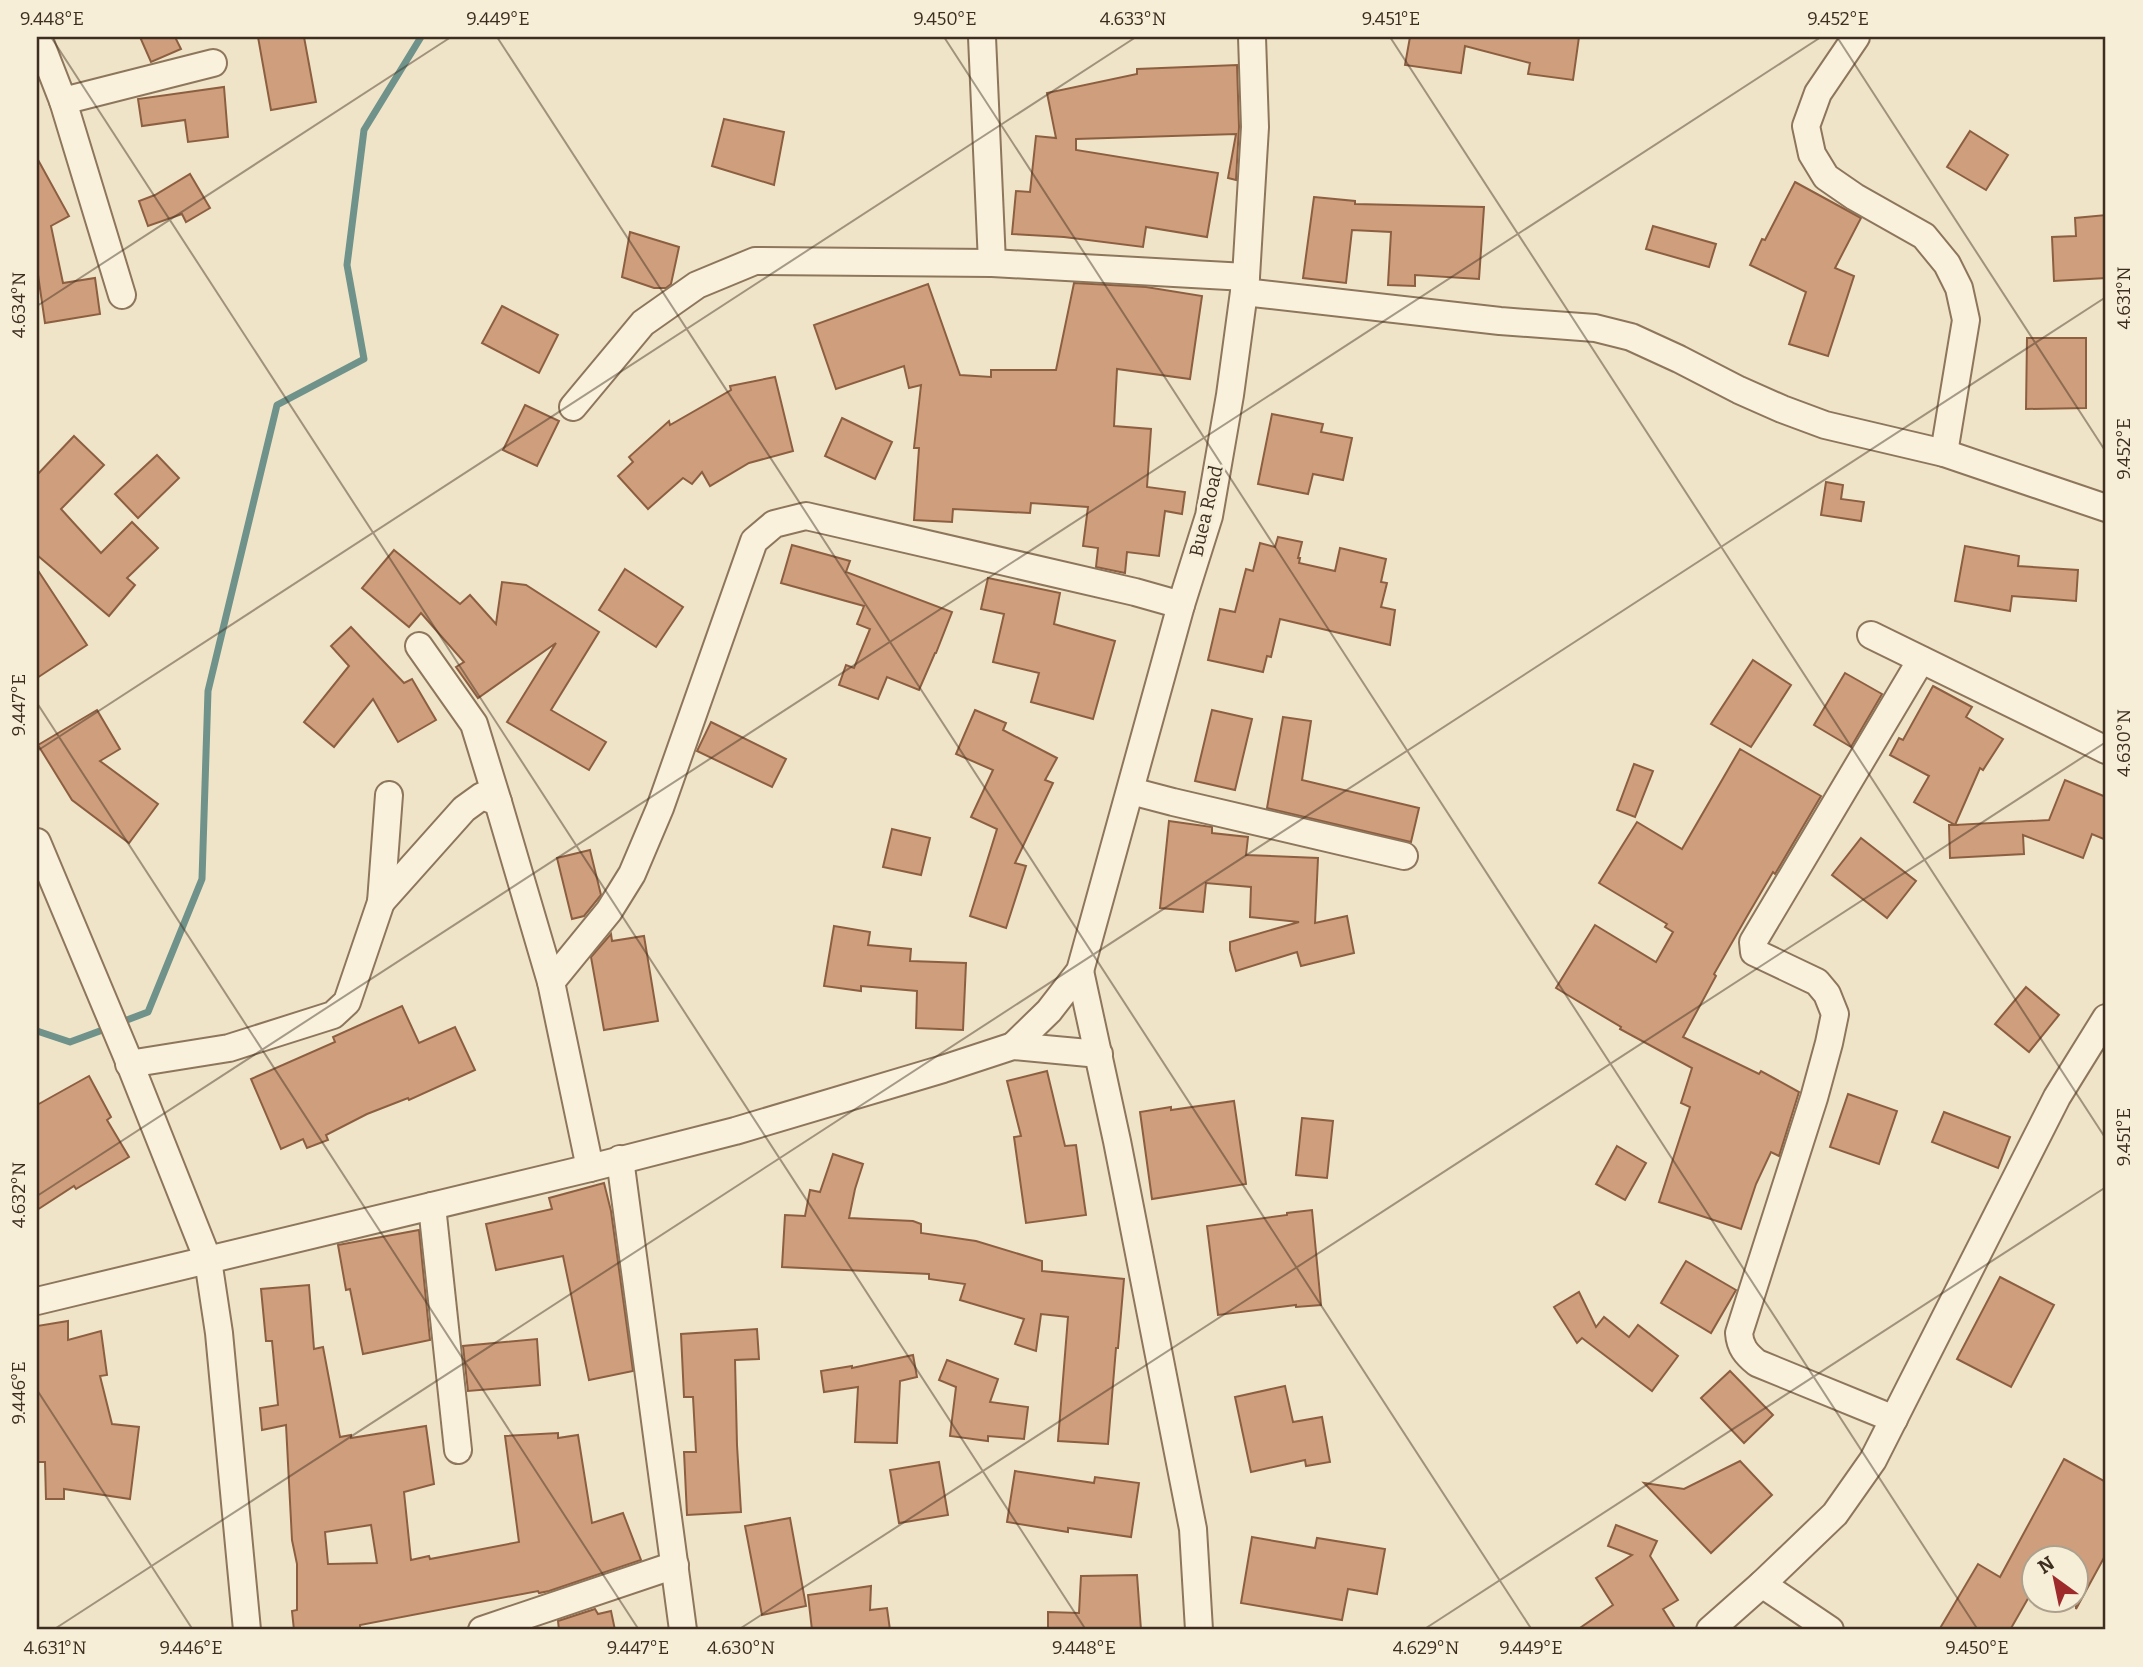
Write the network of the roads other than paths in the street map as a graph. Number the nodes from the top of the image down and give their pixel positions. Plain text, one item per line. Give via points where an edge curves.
1 (38, 37) edge
2 (982, 37) edge
3 (1252, 37) edge
4 (1856, 37) edge
5 (213, 63) dead end
6 (63, 101) junction
7 (992, 263) junction
8 (1245, 285) junction
9 (122, 295) dead end
10 (573, 407) dead end
11 (1944, 453) junction
12 (2106, 508) edge
13 (1181, 606) junction
14 (1871, 635) dead end
15 (419, 646) dead end
16 (1921, 660) junction
17 (2106, 750) edge
18 (1131, 791) junction
19 (389, 795) dead end
20 (498, 802) junction
21 (37, 842) edge
22 (1404, 856) dead end
23 (381, 902) junction
24 (1080, 971) junction
25 (551, 982) junction
26 (2106, 1018) edge
27 (1013, 1045) junction
28 (1099, 1054) junction
29 (128, 1059) junction
30 (620, 1159) junction
31 (590, 1168) junction
32 (432, 1206) junction
33 (208, 1260) junction
34 (37, 1301) edge
35 (1894, 1419) junction
36 (458, 1450) dead end
37 (675, 1565) junction
38 (1762, 1584) junction
39 (247, 1630) edge
40 (482, 1630) edge
41 (683, 1630) edge
42 (1199, 1630) edge
43 (1710, 1630) edge
44 (1830, 1630) edge

1 - 6 street
2 - 7 street
3 - 8 street, Buea Road via 1255,127
4 - 11 street via 1818,93 1806,126 1810,145 1826,177 1924,236 1959,288 1966,320
5 - 6 street
6 - 9 street
7 - 8 street
7 - 10 street via 755,261 697,285 643,323
8 - 11 street via 1500,321 1595,328 1631,337 1739,390 1825,425
8 - 13 street, Buea Road via 1209,516
11 - 12 street
13 - 18 street, Buea Road
13 - 25 street via 806,516 774,524 754,541 660,808 632,874 609,911
14 - 16 street
15 - 20 street via 474,724
16 - 17 street
16 - 35 street via 1753,942 1758,954 1817,982 1835,1014 1814,1098 1739,1333 1740,1344 1756,1363
18 - 22 street
18 - 24 street, Buea Road
19 - 23 street
20 - 23 street via 482,796 464,809
20 - 25 street
21 - 29 street
23 - 29 street via 347,1002 333,1015 229,1048
24 - 27 street via 1049,1011
24 - 28 street
25 - 31 street
26 - 35 street via 2057,1097
27 - 28 street
27 - 30 street via 748,1127
28 - 42 street via 1193,1529
29 - 33 street
30 - 31 street
30 - 37 street
31 - 32 street
32 - 33 street
32 - 36 street
33 - 34 street
33 - 39 street
35 - 38 street via 1873,1460 1835,1514
37 - 40 street
37 - 41 street
38 - 43 street
38 - 44 street

